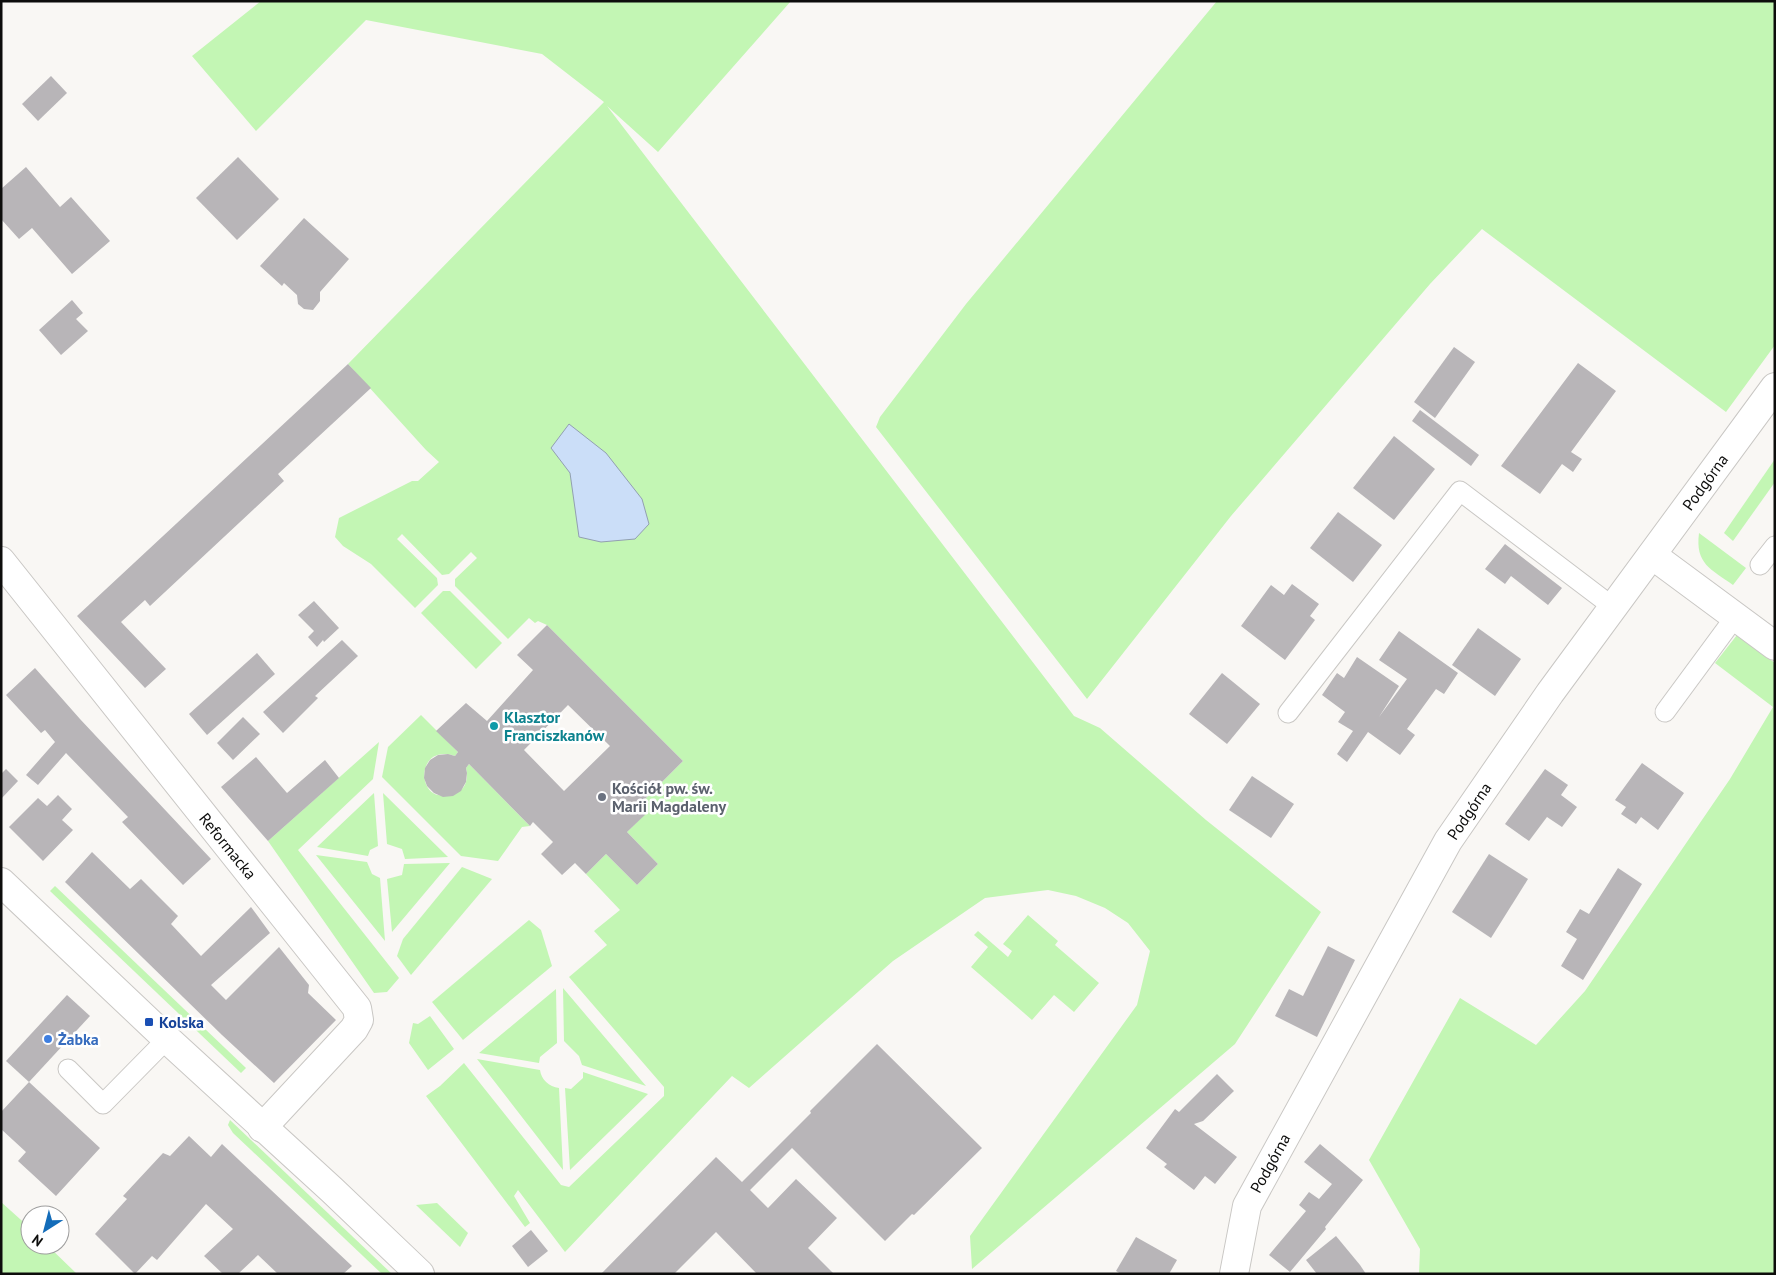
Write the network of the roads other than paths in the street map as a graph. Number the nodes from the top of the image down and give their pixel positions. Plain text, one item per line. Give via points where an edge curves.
1 (1775, 387) edge
2 (1775, 546) edge
3 (1652, 555) junction
4 (1, 561) edge
5 (1760, 566) dead end
6 (1613, 607) junction
7 (1735, 617) junction
8 (1775, 646) edge
9 (1665, 712) dead end
10 (1288, 713) dead end
11 (1, 882) edge
12 (167, 1039) junction
13 (68, 1069) dead end
14 (262, 1128) junction
15 (420, 1274) edge
16 (1234, 1274) edge

1 - 3 street, Podgórna
2 - 5 lane
3 - 6 street, Podgórna
3 - 7 street
4 - 14 street, Reformacka via 358,1012 358,1022 352,1032
6 - 10 lane via 1460,491
6 - 16 street, Podgórna via 1448,841 1247,1206
7 - 8 street
7 - 9 lane
11 - 12 street
12 - 13 lane via 103,1104
12 - 14 street
14 - 15 street

